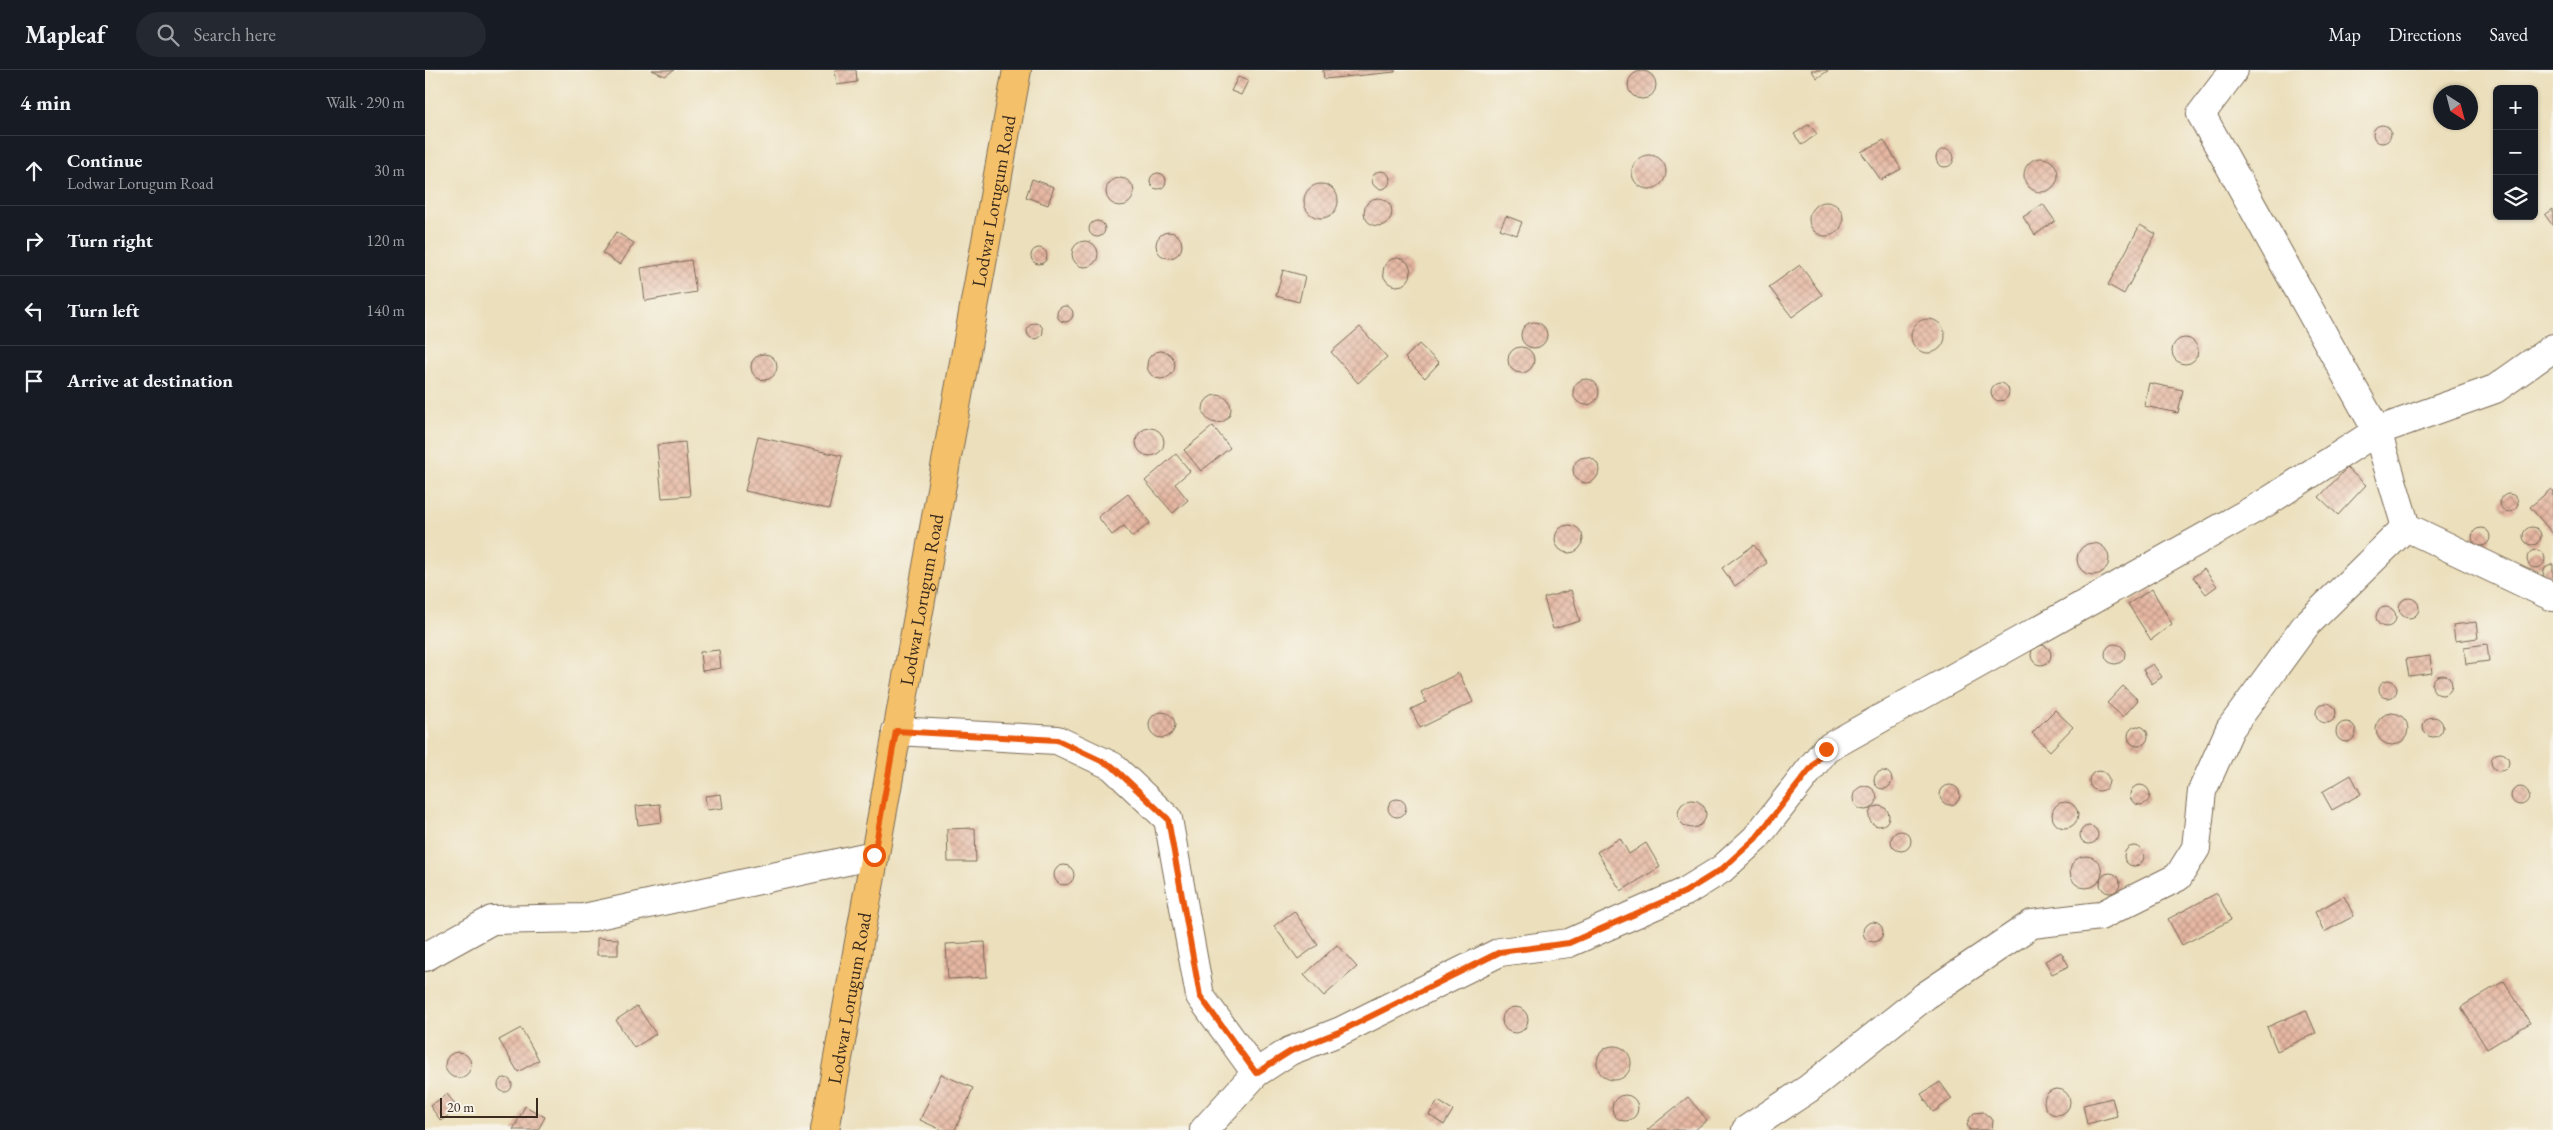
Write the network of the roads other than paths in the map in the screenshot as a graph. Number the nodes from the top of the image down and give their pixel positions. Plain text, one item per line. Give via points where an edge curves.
1 (1017, 70) edge
2 (2234, 70) edge
3 (2553, 348) edge
4 (2377, 431) junction
5 (2406, 527) junction
6 (2553, 597) edge
7 (896, 731) junction
8 (874, 855) junction
9 (425, 957) edge
10 (1256, 1073) junction
11 (825, 1130) edge
12 (1204, 1130) edge
13 (1746, 1130) edge

1 - 7 main road, Lodwar Lorugum Road
2 - 4 street via 2201,114
3 - 4 street via 2495,388
4 - 5 street
4 - 10 street via 2267,502 1826,749 1756,838 1722,869 1685,892 1569,943 1500,952 1341,1031 1291,1051
5 - 6 street
5 - 13 street via 2306,625 2229,729 2202,790 2196,848 2178,877 2100,916 2032,924 1925,996 1808,1089
7 - 8 main road, Lodwar Lorugum Road
7 - 10 street via 1057,740 1112,766 1140,792 1168,819 1200,996
8 - 9 street via 584,918 493,920
8 - 11 main road, Lodwar Lorugum Road
10 - 12 street

